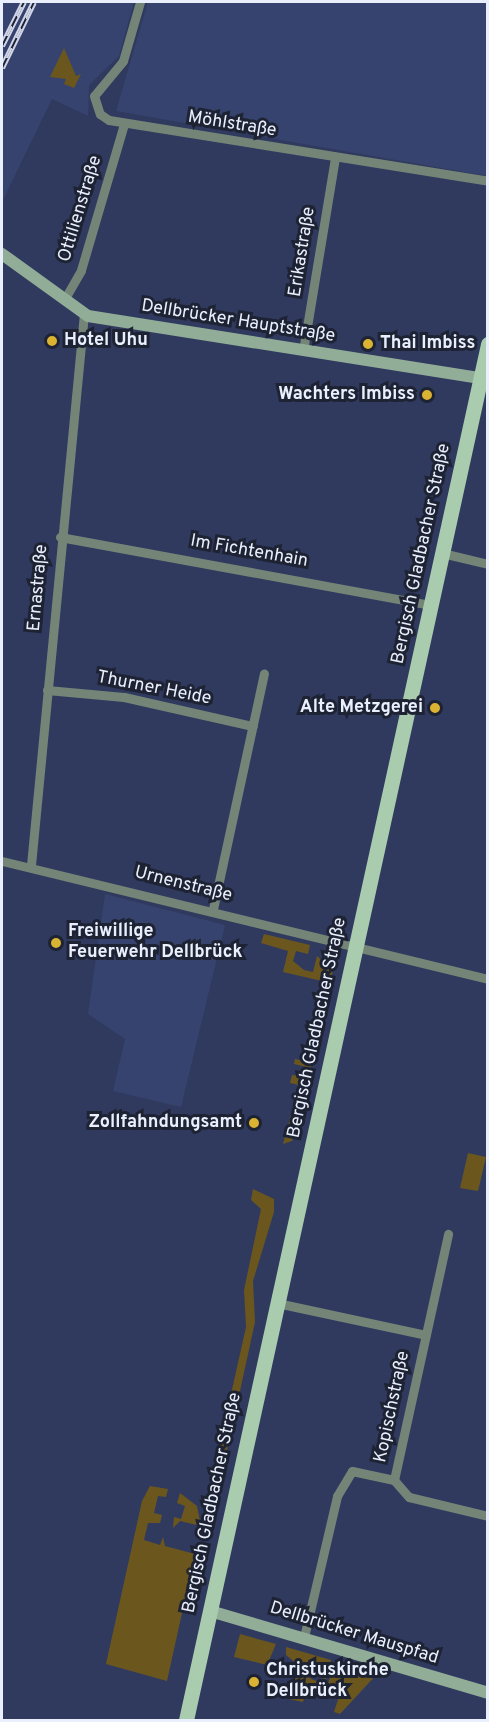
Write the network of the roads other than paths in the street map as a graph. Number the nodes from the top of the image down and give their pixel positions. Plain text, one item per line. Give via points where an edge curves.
1 (140, 2) edge
2 (124, 124) junction
3 (335, 158) junction
4 (488, 181) edge
5 (2, 254) edge
6 (64, 300) junction
7 (84, 314) junction
8 (488, 344) edge
9 (303, 351) junction
10 (484, 379) edge
11 (60, 537) junction
12 (442, 553) junction
13 (488, 564) edge
14 (430, 605) junction
15 (264, 673) dead end
16 (47, 690) junction
17 (253, 726) junction
18 (2, 861) edge
19 (32, 865) junction
20 (213, 909) junction
21 (356, 944) junction
22 (488, 979) edge
23 (448, 1234) dead end
24 (278, 1303) junction
25 (426, 1335) junction
26 (394, 1480) junction
27 (488, 1516) edge
28 (210, 1611) junction
29 (304, 1637) junction
30 (488, 1693) edge
31 (186, 1720) edge

1 - 2 street, Möhlstraße via 123,61 94,96 100,114
2 - 3 street, Möhlstraße
2 - 6 street, Ottilienstraße via 81,270
3 - 4 street, Möhlstraße
3 - 9 street, Erikastraße
5 - 6 street, Dellbrücker Hauptstraße
6 - 7 street, Dellbrücker Hauptstraße
7 - 9 street, Dellbrücker Hauptstraße
7 - 11 street, Ernastraße
8 - 10 main road, Bergisch Gladbacher Straße
9 - 10 street, Dellbrücker Hauptstraße
10 - 12 main road, Bergisch Gladbacher Straße
11 - 14 street, Im Fichtenhain
11 - 16 street, Ernastraße
12 - 13 street
12 - 14 main road, Bergisch Gladbacher Straße
14 - 21 main road, Bergisch Gladbacher Straße
15 - 17 street
16 - 17 street, Thurner Heide via 124,696
16 - 19 street, Ernastraße
17 - 20 street
18 - 19 street, Urnenstraße
19 - 20 street, Urnenstraße
20 - 21 street, Urnenstraße
21 - 22 street, Urnenstraße
21 - 24 main road, Bergisch Gladbacher Straße
23 - 25 street, Kopischstraße
24 - 25 street
24 - 28 main road, Bergisch Gladbacher Straße
25 - 26 street, Kopischstraße
26 - 27 street via 409,1497
26 - 29 street, Kopischstraße via 352,1471 347,1479 334,1505
28 - 29 street, Dellbrücker Mauspfad
28 - 31 main road, Bergisch Gladbacher Straße
29 - 30 street, Dellbrücker Mauspfad

